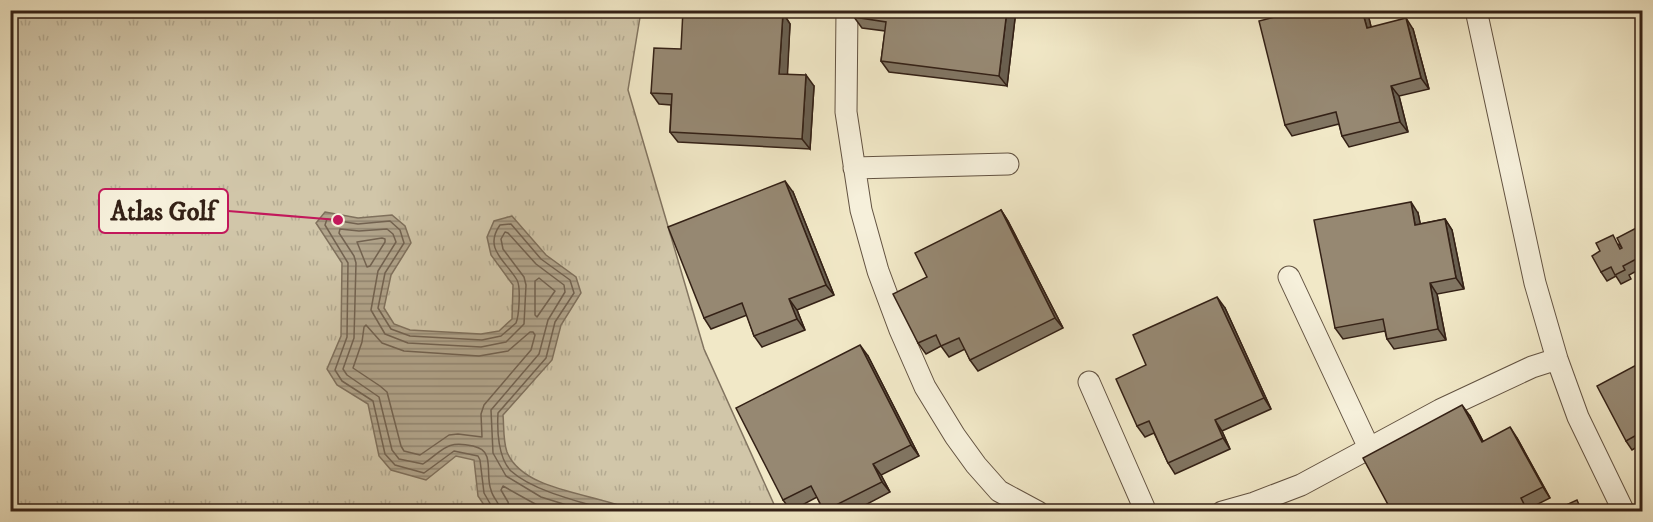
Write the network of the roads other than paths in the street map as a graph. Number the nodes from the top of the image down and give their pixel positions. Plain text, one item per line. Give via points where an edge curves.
1 (847, 10) edge
2 (1476, 10) edge
3 (1008, 164) dead end
4 (854, 168) junction
5 (1289, 278) dead end
6 (1557, 359) junction
7 (1089, 382) dead end
8 (1369, 448) junction
9 (1038, 512) edge
10 (1146, 512) edge
11 (1222, 512) edge
12 (1624, 512) edge

1 - 4 street via 846,112
2 - 6 street via 1535,283
3 - 4 street
4 - 9 street via 878,271 925,387 955,436 999,490
5 - 8 street
6 - 8 street via 1532,366
6 - 12 street via 1578,417
7 - 10 street
8 - 11 street via 1301,485

